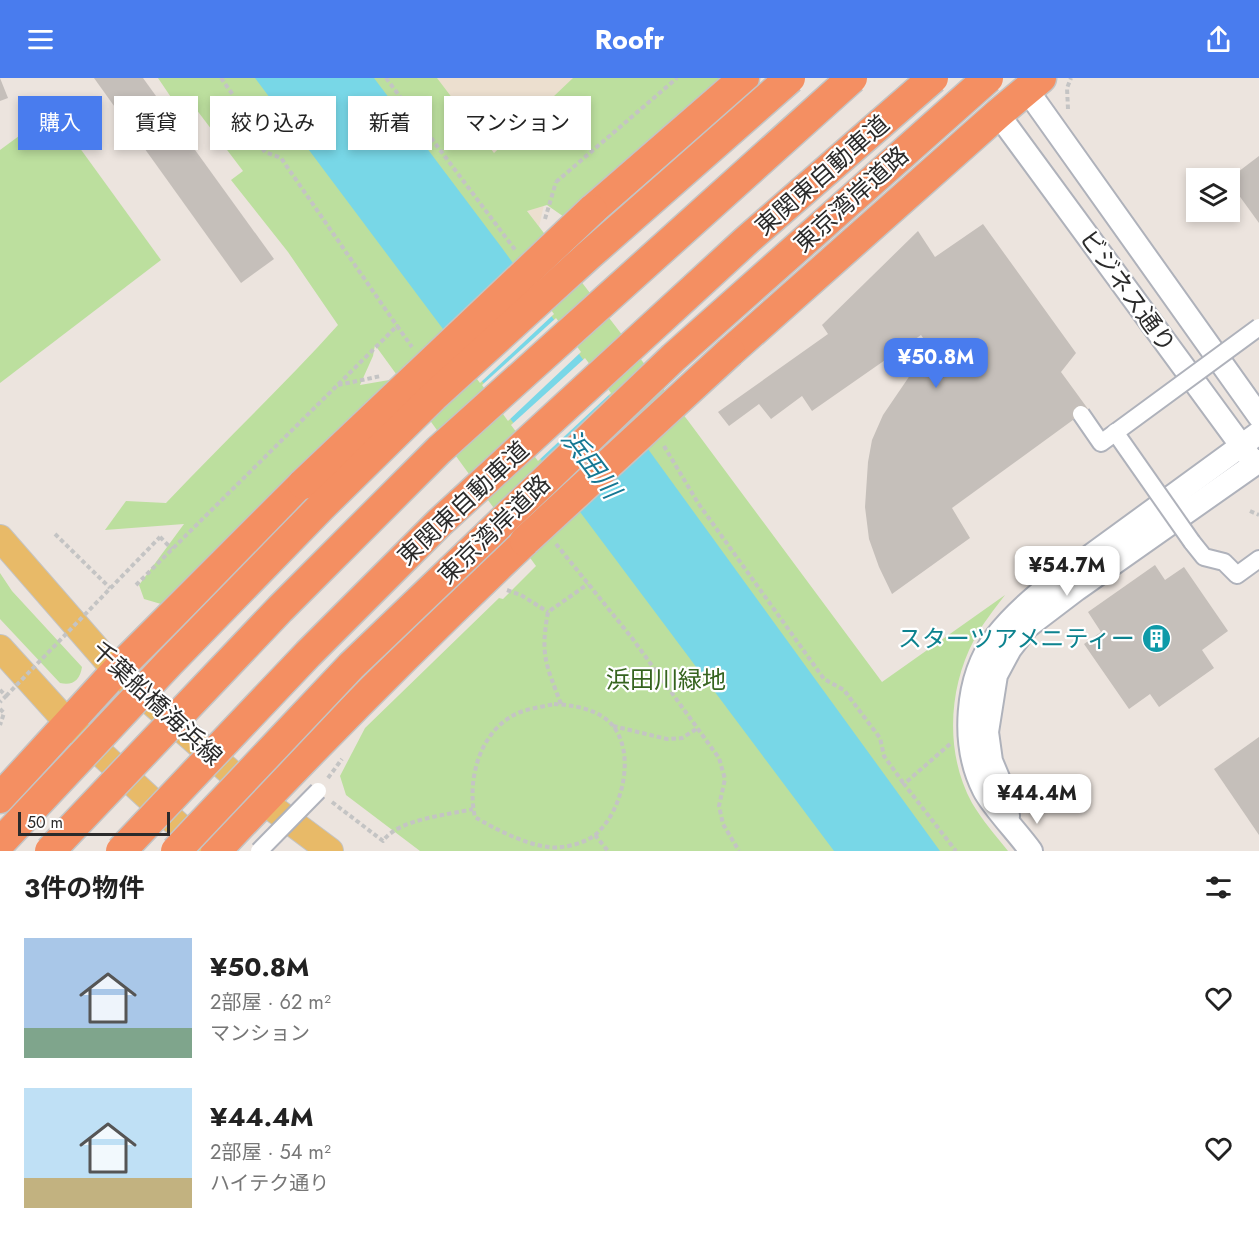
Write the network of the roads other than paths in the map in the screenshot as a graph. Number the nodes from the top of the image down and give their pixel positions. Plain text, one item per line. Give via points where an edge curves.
1 (744, 78) edge
2 (790, 78) edge
3 (852, 78) edge
4 (933, 78) edge
5 (988, 78) edge
6 (1052, 81) edge
7 (998, 114) junction
8 (1259, 327) edge
9 (1081, 414) dead end
10 (1259, 416) edge
11 (1115, 432) junction
12 (1250, 439) edge
13 (1258, 465) edge
14 (0, 538) edge
15 (1259, 560) edge
16 (0, 648) edge
17 (116, 671) junction
18 (68, 723) junction
19 (318, 791) road end
20 (0, 798) edge
21 (263, 801) junction
22 (1010, 823) junction
23 (0, 843) edge
24 (50, 851) edge
25 (121, 851) edge
26 (176, 851) edge
27 (207, 851) edge
28 (216, 851) edge
29 (259, 851) edge
30 (330, 851) edge
31 (1031, 851) edge

1 - 17 highway, bridge via 592,210 303,484
2 - 23 highway, bridge via 433,397 241,588
3 - 24 highway, bridge via 439,450 280,609
4 - 25 highway, 東関東自動車道, bridge via 747,240 439,523
5 - 26 highway, 東京湾岸道路, bridge via 657,373 351,666
6 - 7 highway
6 - 10 street, ビジネス通り
7 - 12 street, ビジネス通り
7 - 21 highway, bridge via 525,541 431,630
8 - 11 street, bridge
9 - 11 street, bridge via 1101,443
11 - 15 street, bridge via 1204,557 1224,562 1237,575
12 - 13 street, ビジネス通り
12 - 22 street via 1041,592 994,639 976,680 971,701 971,734 974,764 984,792
13 - 22 street via 1077,589 1027,627 1010,649 996,675 987,732 991,761
14 - 17 main road, 千葉船橋海浜線
16 - 18 main road
17 - 18 highway
17 - 21 main road, 千葉船橋海浜線
18 - 20 highway
18 - 27 main road
19 - 29 street, bridge
21 - 28 highway
21 - 30 main road, 千葉船橋海浜線
22 - 31 street

